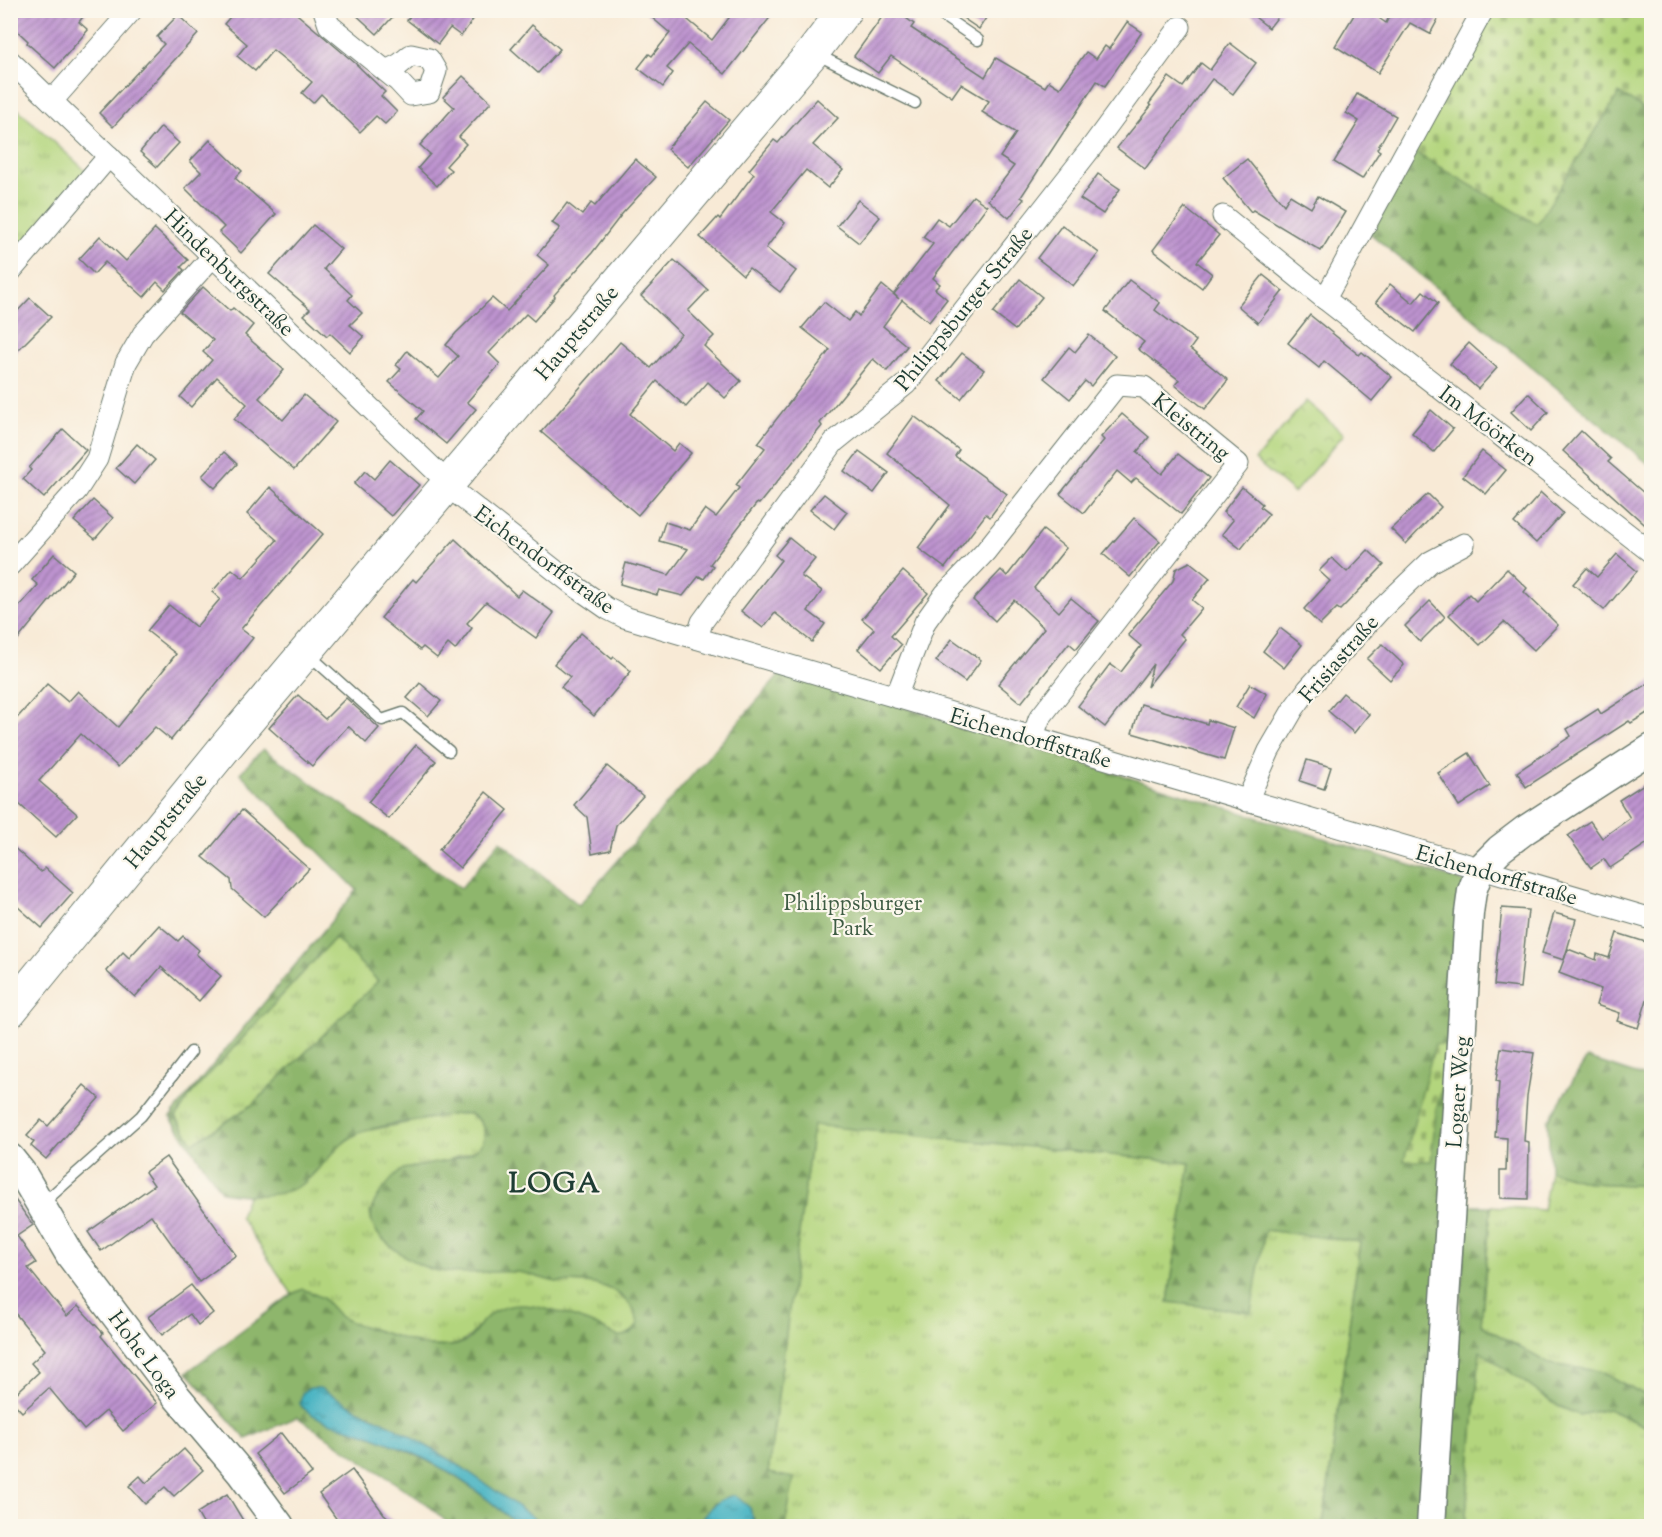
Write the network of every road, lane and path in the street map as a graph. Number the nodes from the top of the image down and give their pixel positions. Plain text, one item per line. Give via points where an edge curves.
1 (132, 10) edge
2 (324, 10) edge
3 (845, 10) edge
4 (934, 10) edge
5 (1483, 10) edge
6 (1180, 27) dead end
7 (978, 40) dead end
8 (813, 52) junction
9 (10, 61) edge
10 (386, 71) dead end
11 (52, 101) junction
12 (915, 103) dead end
13 (109, 156) junction
14 (1223, 216) dead end
15 (213, 256) junction
16 (10, 272) edge
17 (1324, 300) junction
18 (446, 485) junction
19 (1464, 544) dead end
20 (1652, 553) edge
21 (10, 565) edge
22 (697, 638) junction
23 (305, 652) junction
24 (896, 697) junction
25 (1033, 738) junction
26 (1652, 748) edge
27 (449, 751) dead end
28 (1247, 801) junction
29 (1480, 870) junction
30 (1652, 919) edge
31 (19, 1000) edge
32 (191, 1052) dead end
33 (10, 1141) edge
34 (16, 1166) edge
35 (40, 1206) junction
36 (280, 1527) edge
37 (1431, 1527) edge

1 - 11 street
2 - 10 street via 329,25
3 - 8 main road, Hauptstraße
4 - 7 lane
5 - 17 street
6 - 22 street, Philippsburger Straße via 1091,148 906,384 834,442 702,622
8 - 12 lane
8 - 18 main road, Hauptstraße
9 - 11 street, Hindenburgstraße
11 - 13 street, Hindenburgstraße
13 - 15 street, Hindenburgstraße
13 - 16 street
14 - 17 street, Im Möörken
15 - 18 street, Hindenburgstraße
15 - 21 street via 143,334 126,363 97,459 77,490
17 - 20 street, Im Möörken
18 - 22 street, Eichendorffstraße via 608,609
18 - 23 main road, Hauptstraße
19 - 28 street, Frisiastraße via 1430,562 1378,611 1308,689 1269,751
22 - 24 street, Eichendorffstraße
23 - 27 lane via 382,720 403,712
23 - 31 main road, Hauptstraße
24 - 25 street, Eichendorffstraße
24 - 25 street, Kleistring via 925,622 945,594 985,552 1117,385 1144,387 1238,464 1039,719
25 - 28 street, Eichendorffstraße
26 - 29 street, Logaer Weg via 1525,830
28 - 29 street, Eichendorffstraße
29 - 30 street, Eichendorffstraße
29 - 37 street, Logaer Weg via 1468,914
32 - 35 lane via 141,1116
33 - 34 street, Hohe Loga
34 - 35 street, Hohe Loga
35 - 36 street, Hohe Loga via 77,1264

